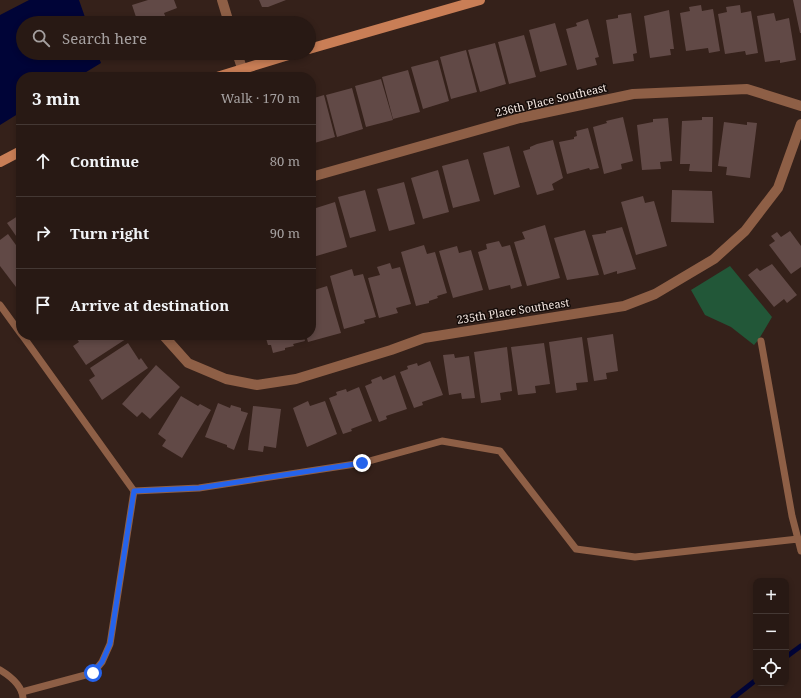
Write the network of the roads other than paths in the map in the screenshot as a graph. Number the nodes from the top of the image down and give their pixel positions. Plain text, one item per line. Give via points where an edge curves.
1 (222, 0) edge
2 (480, 0) edge
3 (227, 16) edge
4 (316, 47) edge
5 (239, 60) edge
6 (270, 60) edge
7 (242, 68) junction
8 (231, 72) edge
9 (801, 106) edge
10 (801, 124) edge
11 (16, 154) edge
12 (0, 162) edge
13 (316, 176) edge
14 (0, 305) edge
15 (16, 327) edge
16 (25, 340) edge
17 (167, 340) edge
18 (761, 341) dead end
19 (134, 491) junction
20 (798, 538) junction
21 (801, 551) edge
22 (0, 670) edge
23 (23, 695) edge

1 - 3 street
2 - 4 main road
5 - 7 street
6 - 7 main road
7 - 8 main road
9 - 13 street, 236th Place Southeast via 747,89 633,94 520,118
10 - 17 street, 235th Place Southeast via 778,188 745,231 714,259 655,294 624,306 424,338 296,379 257,385 226,378 188,363
11 - 12 main road
14 - 15 lane
16 - 19 lane
18 - 20 lane
19 - 20 lane via 199,488 362,463 442,441 500,451 576,549 635,557
19 - 23 lane via 110,644 102,662 93,673
20 - 21 lane
22 - 23 lane via 9,676

